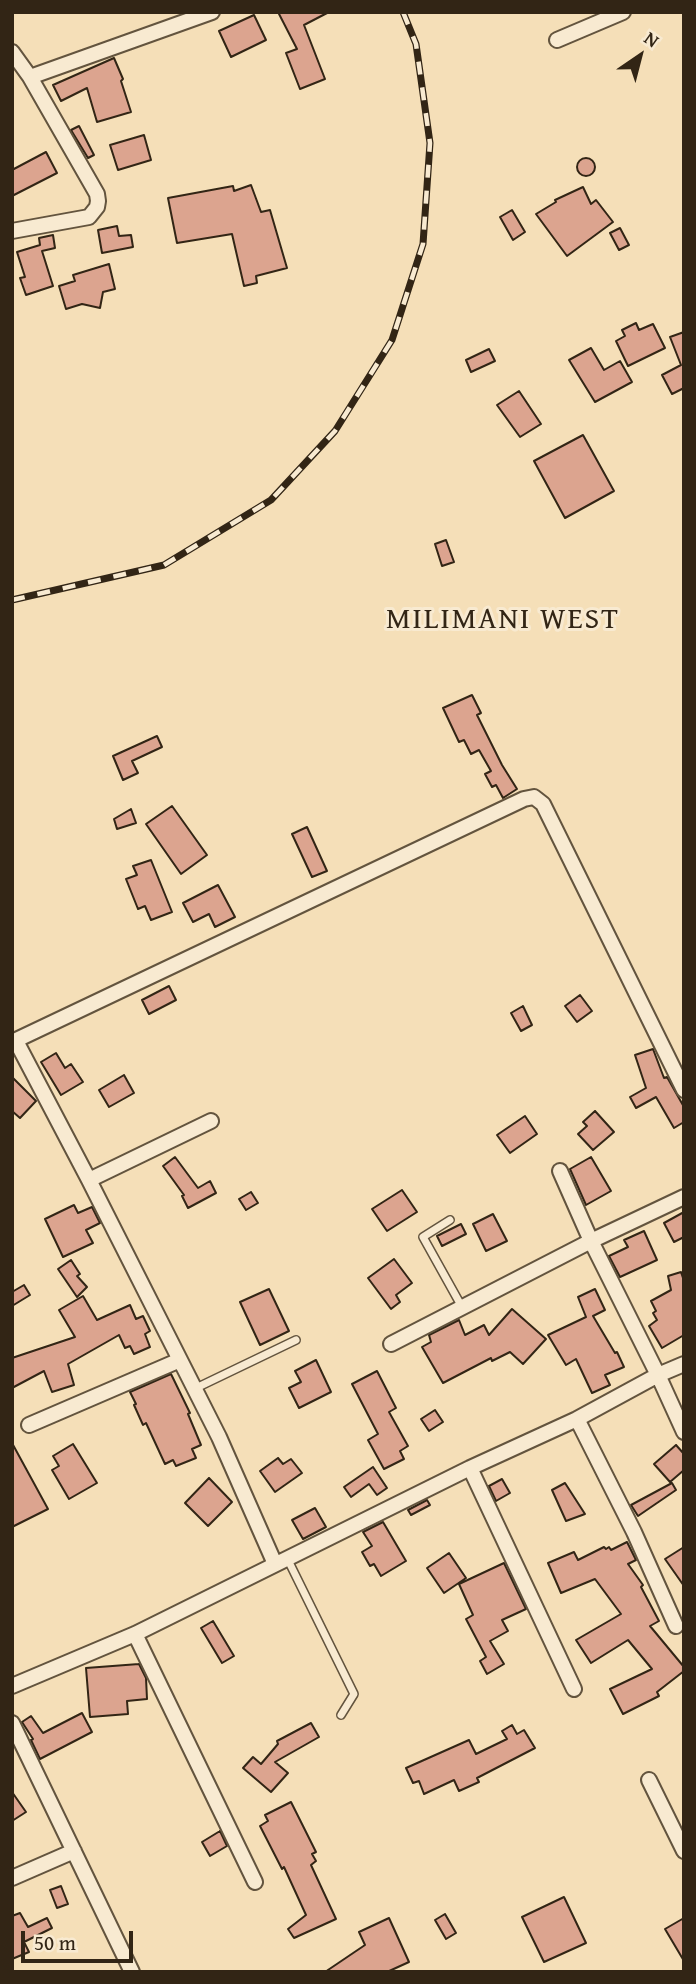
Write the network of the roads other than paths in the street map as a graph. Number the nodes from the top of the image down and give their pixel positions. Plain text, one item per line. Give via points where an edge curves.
1 (212, 12) edge
2 (623, 12) edge
3 (556, 40) dead end
4 (12, 51) edge
5 (30, 77) junction
6 (12, 231) edge
7 (14, 1042) edge
8 (684, 1090) edge
9 (211, 1121) dead end
10 (560, 1171) dead end
11 (89, 1180) junction
12 (684, 1197) edge
13 (450, 1220) dead end
14 (591, 1241) junction
15 (463, 1307) junction
16 (296, 1340) dead end
17 (391, 1344) dead end
18 (180, 1360) junction
19 (684, 1364) edge
20 (657, 1375) junction
21 (193, 1389) junction
22 (577, 1419) junction
23 (29, 1425) dead end
24 (684, 1432) edge
25 (470, 1468) junction
26 (281, 1561) junction
27 (676, 1626) dead end
28 (135, 1634) junction
29 (12, 1686) edge
30 (574, 1689) dead end
31 (341, 1715) dead end
32 (12, 1723) edge
33 (649, 1780) dead end
34 (74, 1851) junction
35 (684, 1851) edge
36 (12, 1878) edge
37 (255, 1882) dead end
38 (132, 1972) edge

1 - 5 street
2 - 3 street
4 - 5 street
5 - 6 street via 98,201 89,217
7 - 8 street via 534,797 543,804
7 - 11 street
9 - 11 street
10 - 14 street
11 - 18 street
12 - 14 street
13 - 15 lane via 423,1237
14 - 15 street
14 - 20 street
15 - 17 street
16 - 21 lane
18 - 21 street
18 - 23 street
19 - 20 street
20 - 22 street
20 - 24 street
21 - 26 street
22 - 25 street
22 - 27 street
25 - 26 street
25 - 30 street
26 - 28 street
26 - 31 lane via 354,1694
28 - 29 street
28 - 37 street
32 - 34 street
33 - 35 street
34 - 36 street
34 - 38 street

